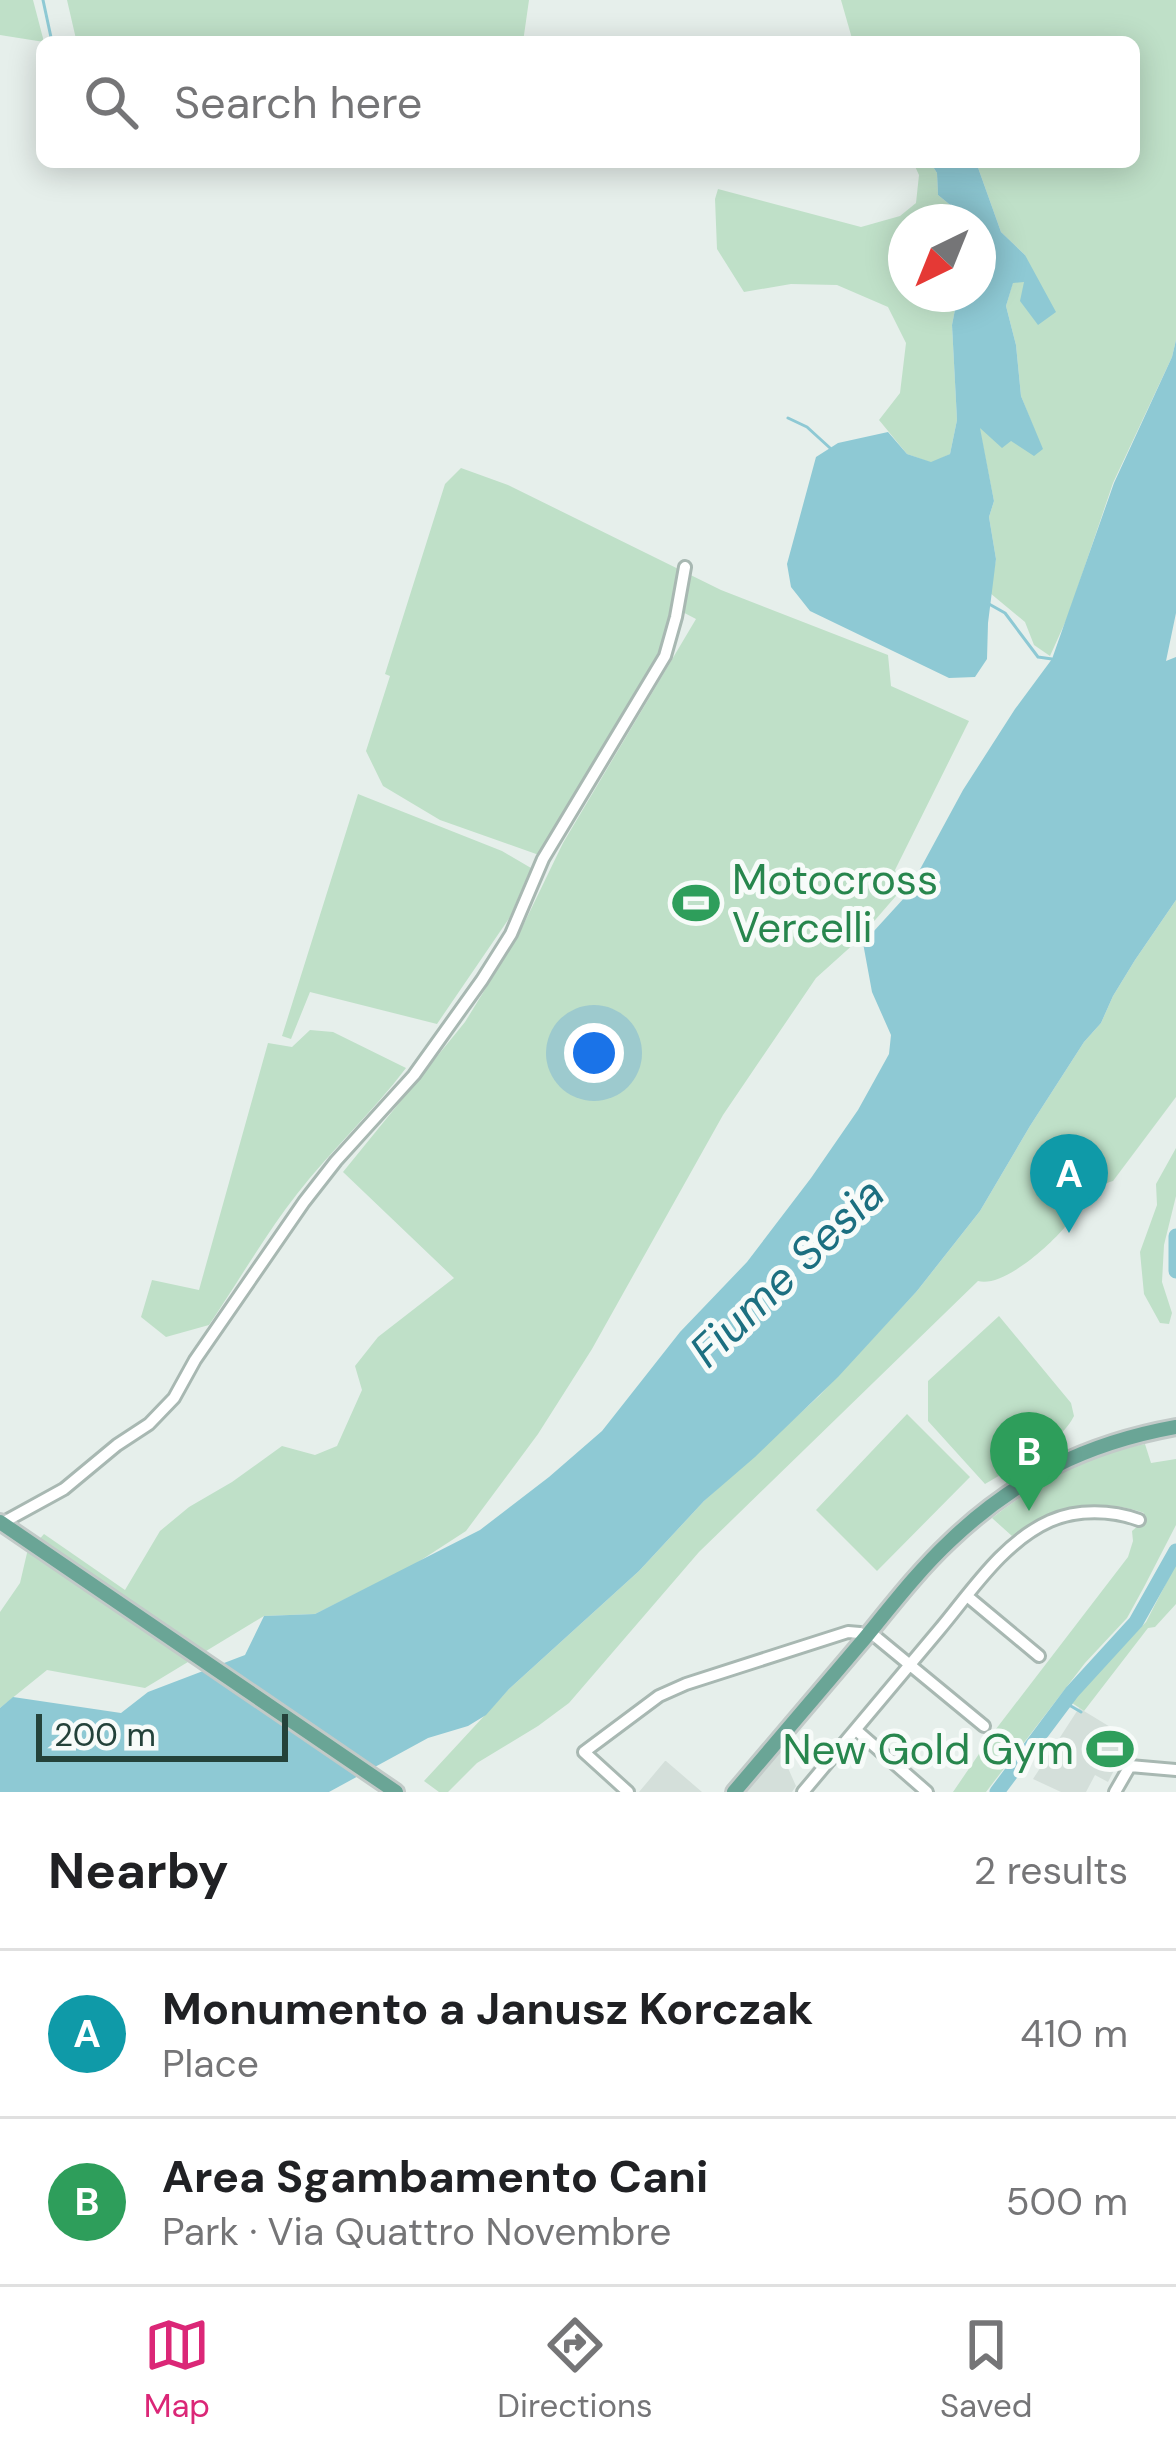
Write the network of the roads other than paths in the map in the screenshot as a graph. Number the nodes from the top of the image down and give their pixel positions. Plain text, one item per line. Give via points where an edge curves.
1 (685, 567) dead end
2 (1176, 1427) edge
3 (1139, 1520) dead end
4 (1, 1523) edge
5 (967, 1596) junction
6 (867, 1635) junction
7 (1039, 1656) dead end
8 (910, 1664) junction
9 (984, 1726) dead end
10 (856, 1730) junction
11 (1176, 1770) edge
12 (396, 1792) edge
13 (628, 1792) edge
14 (734, 1792) edge
15 (803, 1792) edge
16 (927, 1792) edge
17 (1114, 1792) edge

1 - 4 street via 665,656 543,859 482,980 414,1075 304,1202 174,1398 64,1490
2 - 6 main road via 1094,1447 1028,1480 949,1541
3 - 5 street via 1087,1513 1051,1521 1015,1544
4 - 12 main road
5 - 7 street
5 - 8 street
6 - 8 street
6 - 13 street via 848,1632 659,1696 584,1752
6 - 14 main road
8 - 9 street
8 - 10 street
10 - 15 street
10 - 16 street
11 - 17 street via 1130,1766

